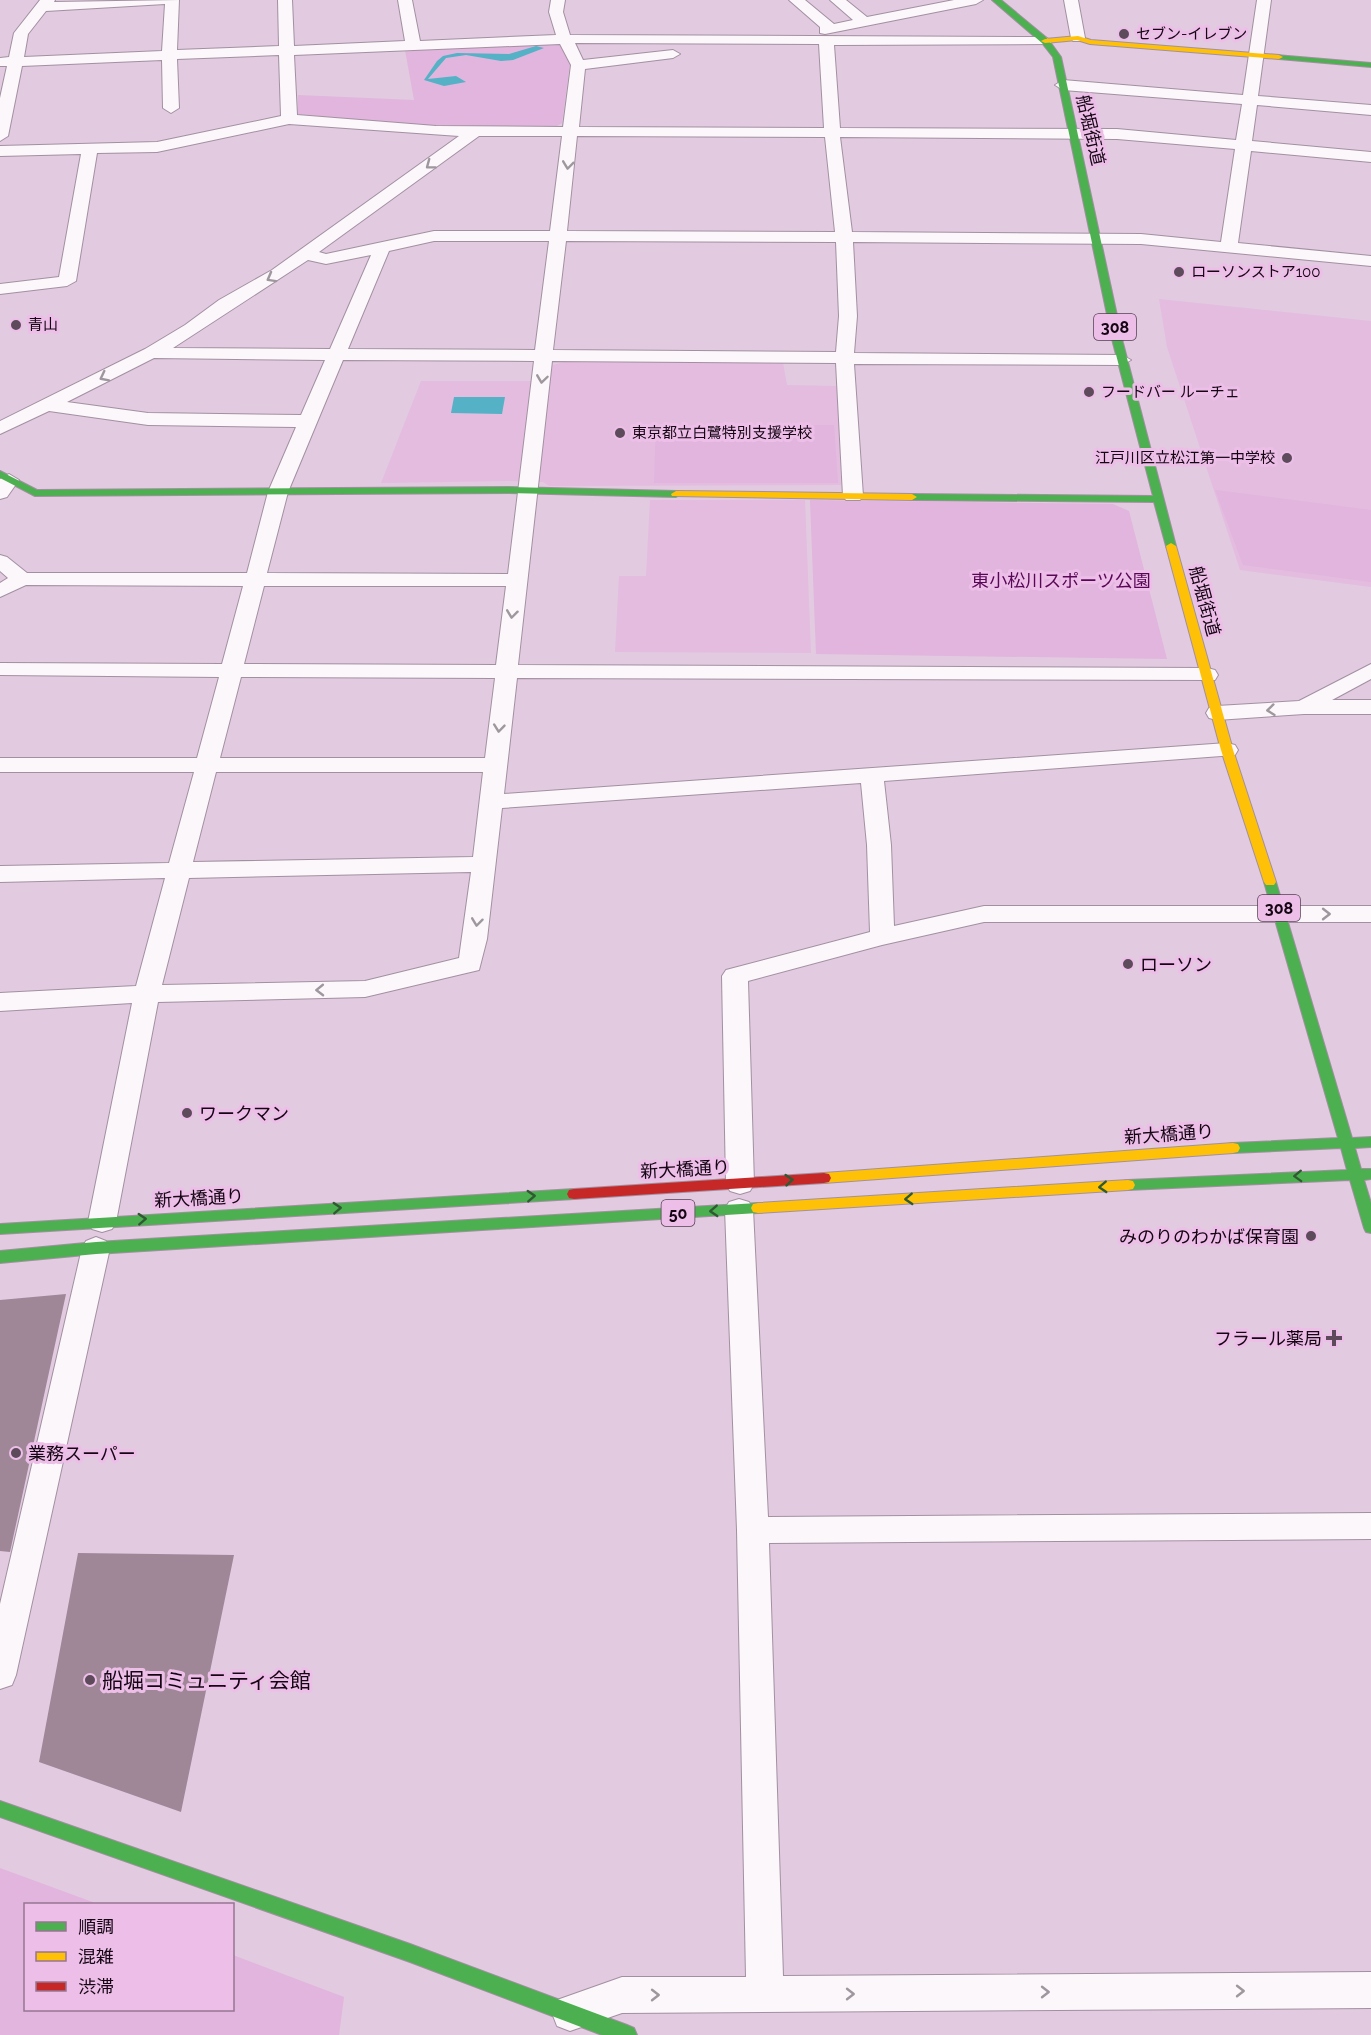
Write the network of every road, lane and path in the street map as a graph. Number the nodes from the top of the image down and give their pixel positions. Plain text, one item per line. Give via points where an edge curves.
1 (170, 0) edge
2 (285, 0) edge
3 (405, 0) edge
4 (558, 0) edge
5 (796, 0) edge
6 (837, 0) edge
7 (976, 0) edge
8 (996, 0) edge
9 (1071, 0) edge
10 (1264, 0) edge
11 (45, 3) edge
12 (864, 22) junction
13 (828, 35) junction
14 (1078, 38) junction
15 (566, 40) junction
16 (771, 40) junction
17 (1045, 41) junction
18 (413, 45) junction
19 (285, 51) junction
20 (169, 55) junction
21 (1257, 56) junction
22 (7, 62) edge
23 (578, 65) junction
24 (1371, 65) edge
25 (1063, 85) junction
26 (1249, 99) junction
27 (171, 108) dead end
28 (1371, 110) edge
29 (289, 119) junction
30 (477, 130) junction
31 (572, 130) junction
32 (832, 132) junction
33 (1074, 134) junction
34 (0, 136) edge
35 (1243, 146) junction
36 (90, 147) junction
37 (0, 151) edge
38 (1371, 157) edge
39 (560, 236) junction
40 (844, 237) junction
41 (1097, 239) junction
42 (382, 248) junction
43 (1229, 248) junction
44 (306, 255) junction
45 (1371, 261) edge
46 (0, 289) edge
47 (151, 353) junction
48 (337, 354) junction
49 (544, 354) junction
50 (845, 358) junction
51 (1122, 360) junction
52 (47, 405) junction
53 (307, 421) junction
54 (0, 428) edge
55 (3, 482) edge
56 (526, 491) junction
57 (278, 492) junction
58 (853, 496) junction
59 (1158, 499) junction
60 (0, 561) edge
61 (22, 579) junction
62 (254, 580) junction
63 (517, 580) junction
64 (0, 591) edge
65 (0, 669) edge
66 (232, 670) junction
67 (506, 670) junction
68 (1371, 670) edge
69 (1207, 675) junction
70 (1304, 707) junction
71 (1371, 707) edge
72 (1217, 713) junction
73 (1227, 750) junction
74 (0, 765) edge
75 (207, 765) junction
76 (495, 765) junction
77 (872, 775) junction
78 (490, 802) junction
79 (484, 864) junction
80 (180, 870) junction
81 (0, 874) edge
82 (1371, 914) edge
83 (1281, 915) junction
84 (882, 937) junction
85 (147, 994) junction
86 (0, 1002) edge
87 (1348, 1142) junction
88 (1371, 1142) edge
89 (1356, 1174) junction
90 (1371, 1174) edge
91 (739, 1197) junction
92 (0, 1216) edge
93 (68, 1223) junction
94 (1371, 1228) edge
95 (0, 1229) edge
96 (90, 1240) junction
97 (0, 1257) edge
98 (0, 1266) edge
99 (1371, 1526) edge
100 (753, 1530) junction
101 (0, 1675) edge
102 (0, 1809) edge
103 (1371, 1990) edge
104 (765, 1994) junction
105 (570, 2013) junction
106 (627, 2035) edge

1 - 11 street
1 - 20 street
2 - 19 street
3 - 18 street
4 - 15 street via 556,12
5 - 13 street
6 - 12 street
7 - 12 street
8 - 17 main road, 船堀街道 / 308
9 - 14 street
10 - 21 street
11 - 22 street via 21,33
12 - 13 street
13 - 16 street
13 - 17 street
13 - 32 street
14 - 17 main road
14 - 21 main road
15 - 16 street
15 - 18 street
15 - 23 street
16 - 23 street
17 - 25 main road, 船堀街道 / 308 via 1057,57
18 - 19 street
19 - 20 street
19 - 29 street
20 - 22 street
20 - 27 street
21 - 24 main road
21 - 26 street
22 - 34 street
23 - 31 street
25 - 26 street
25 - 33 main road, 船堀街道 / 308
26 - 28 street
26 - 35 street
29 - 30 street via 436,131
29 - 36 street via 157,147
30 - 31 street
30 -> 44 street
31 - 32 street
31 -> 39 street
32 - 33 street
32 - 40 street
33 - 35 street via 1117,134
33 - 41 main road, 船堀街道 / 308
35 - 38 street
35 - 43 street
36 - 37 street
36 - 46 street via 67,281
39 - 40 street
39 - 42 street via 434,236
39 - 49 street
40 - 41 street
40 - 50 street via 848,316
41 - 43 street
41 - 51 main road, 船堀街道 / 308
42 - 44 street via 326,259
42 - 48 street
43 - 45 street
44 -> 47 street
47 - 48 street
47 -> 52 street
48 - 49 street
48 - 53 street
49 - 50 street
49 -> 56 street
50 - 51 street
50 - 58 street
51 - 59 main road, 船堀街道 / 308
52 - 53 street via 148,419
52 - 54 street
53 - 57 street
55 - 57 main road via 35,493
56 - 57 main road
56 - 58 main road
56 - 63 street
57 - 62 street
58 - 59 main road
59 - 69 main road, 船堀街道 / 308
60 - 61 street
61 - 62 street
61 - 64 street
62 - 63 street
62 - 66 street
63 -> 67 street
65 - 66 street
66 - 67 street
66 - 75 street
67 - 69 street
67 -> 76 street
68 - 70 street
69 - 72 main road, 船堀街道 / 308
70 - 71 street
70 -> 72 street
72 - 73 main road, 船堀街道 / 308
73 - 77 street
73 - 83 main road, 船堀街道 / 308
74 - 75 street
75 - 76 street
75 - 80 street
76 - 78 street
77 - 78 street
77 - 84 street
78 - 79 street
79 - 80 street
79 -> 85 street via 470,964 365,988
80 - 81 street
80 - 85 street
83 -> 82 street
83 - 84 street via 984,914
83 - 87 main road, 船堀街道 / 308
84 - 91 street via 735,976
85 - 86 street
85 - 96 street
87 - 88 main road, 新大橋通り / 50
87 - 89 main road, 船堀街道 / 308
91 -> 87 main road, 新大橋通り / 50 via 986,1165
89 - 90 main road, 新大橋通り / 50
89 -> 91 main road, 新大橋通り / 50
89 - 94 main road, 船堀街道 / 308
91 -> 96 main road, 新大橋通り / 50
96 -> 91 main road, 新大橋通り / 50
91 - 100 street
92 - 93 street
93 - 95 main road, 新大橋通り / 50
93 - 96 main road, 新大橋通り / 50
96 - 97 main road, 新大橋通り / 50
96 - 98 street
96 - 101 street
99 - 100 street
100 - 104 street
102 - 105 main road
104 -> 103 street
105 -> 104 street via 622,1995
105 - 106 main road

